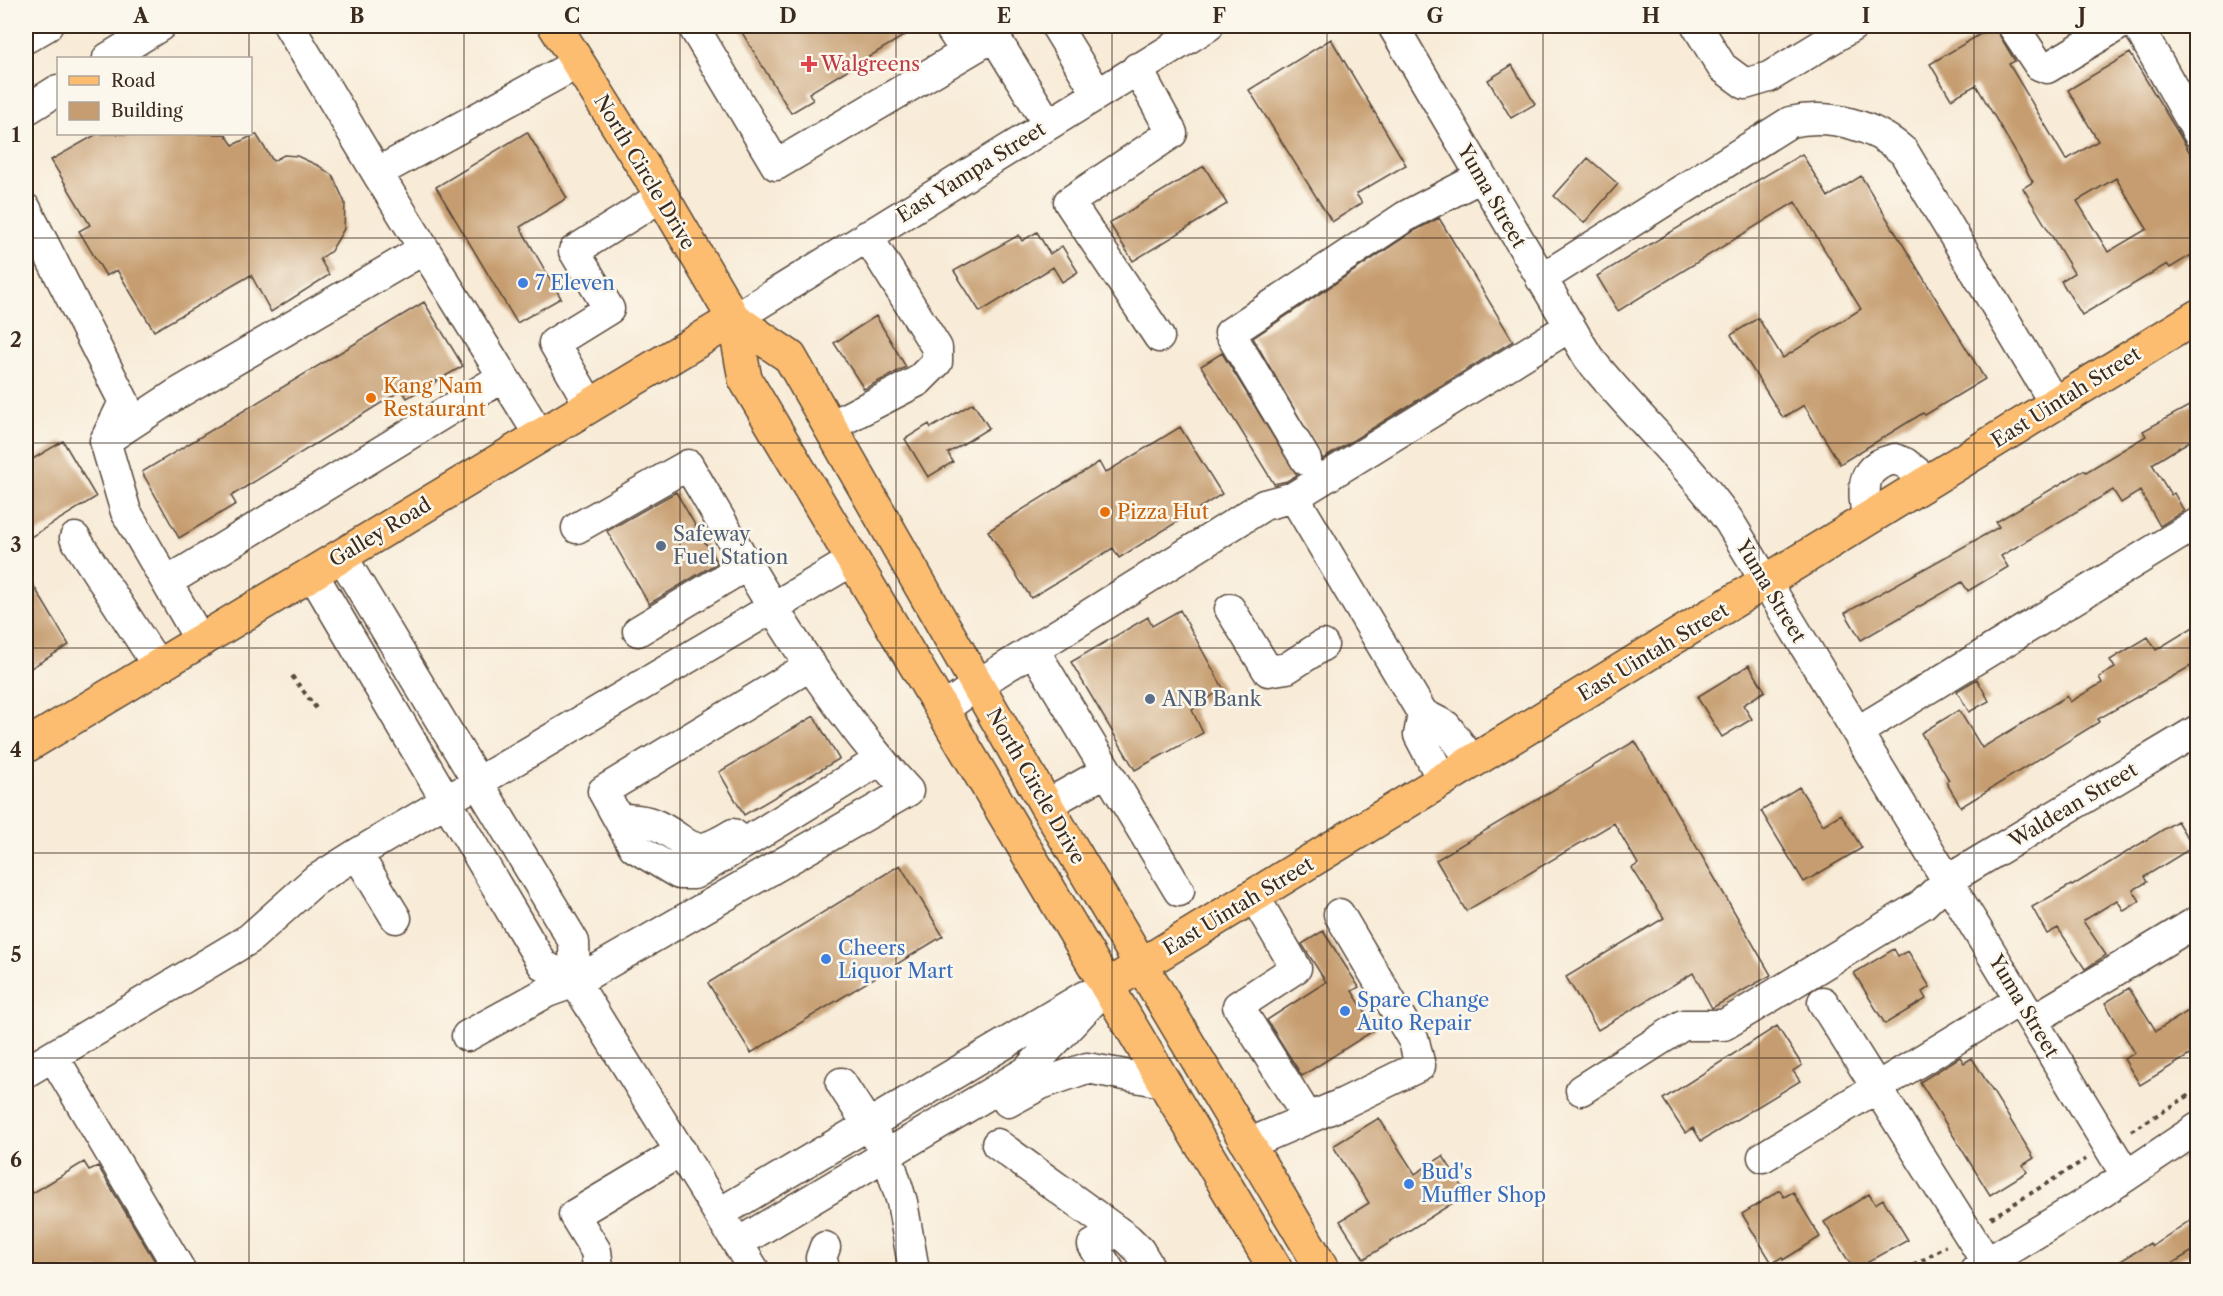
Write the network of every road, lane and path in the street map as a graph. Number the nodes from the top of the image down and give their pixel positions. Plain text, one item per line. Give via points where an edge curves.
1 (47, 26) edge
2 (160, 26) edge
3 (289, 26) edge
4 (555, 26) edge
5 (693, 26) edge
6 (949, 26) edge
7 (1056, 26) edge
8 (1208, 26) edge
9 (1393, 26) edge
10 (1697, 26) edge
11 (1853, 26) edge
12 (2013, 26) edge
13 (2117, 26) edge
14 (2138, 26) edge
15 (26, 38) edge
16 (966, 52) junction
17 (110, 57) edge
18 (578, 63) junction
19 (1137, 68) junction
20 (57, 91) edge
21 (1097, 93) junction
22 (26, 110) edge
23 (1048, 124) junction
24 (2198, 133) edge
25 (377, 173) junction
26 (1481, 177) junction
27 (662, 196) junction
28 (26, 209) edge
29 (867, 236) junction
30 (424, 249) junction
31 (1541, 279) junction
32 (2198, 316) edge
33 (734, 319) junction
34 (1569, 327) junction
35 (1159, 337) dead end
36 (503, 377) junction
37 (2055, 404) junction
38 (590, 405) junction
39 (831, 426) junction
40 (540, 436) junction
41 (105, 441) junction
42 (1306, 460) dead end
43 (1294, 497) junction
44 (2198, 523) edge
45 (577, 528) dead end
46 (75, 538) dead end
47 (341, 555) junction
48 (853, 560) junction
49 (747, 565) junction
50 (312, 573) junction
51 (167, 582) junction
52 (1766, 583) junction
53 (775, 607) junction
54 (1230, 609) dead end
55 (638, 631) dead end
56 (200, 640) junction
57 (1323, 645) dead end
58 (1034, 650) junction
59 (811, 665) junction
60 (158, 666) junction
61 (292, 676) dead end
62 (977, 685) junction
63 (316, 708) dead end
64 (942, 710) junction
65 (1423, 714) junction
66 (2198, 730) edge
67 (1857, 732) junction
68 (26, 746) edge
69 (1473, 762) junction
70 (871, 765) junction
71 (1107, 771) junction
72 (1443, 781) junction
73 (478, 782) junction
74 (446, 800) junction
75 (1046, 805) junction
76 (357, 854) junction
77 (1948, 880) junction
78 (1179, 891) dead end
79 (1254, 896) junction
80 (1339, 914) dead end
81 (396, 918) dead end
82 (2198, 921) edge
83 (1140, 966) junction
84 (575, 982) junction
85 (1107, 987) junction
86 (1823, 1002) dead end
87 (2026, 1010) junction
88 (467, 1036) dead end
89 (53, 1056) junction
90 (26, 1072) edge
91 (1163, 1082) junction
92 (841, 1083) dead end
93 (1876, 1086) junction
94 (1581, 1090) dead end
95 (2198, 1090) edge
96 (1308, 1118) junction
97 (942, 1122) junction
98 (868, 1124) junction
99 (2198, 1128) edge
100 (997, 1144) dead end
101 (1248, 1144) junction
102 (2108, 1146) junction
103 (681, 1151) junction
104 (887, 1154) junction
105 (1763, 1157) dead end
106 (2126, 1175) junction
107 (720, 1213) junction
108 (1968, 1232) junction
109 (1105, 1238) junction
110 (738, 1243) junction
111 (598, 1267) dead end
112 (1981, 1267) edge
113 (180, 1270) edge
114 (754, 1270) edge
115 (914, 1270) edge
116 (1109, 1270) edge
117 (1151, 1270) edge
118 (1276, 1270) edge
119 (1323, 1270) edge
120 (1906, 1270) edge

1 - 15 street
2 - 17 street
3 - 25 street
4 - 18 main road, North Circle Drive
5 - 16 street via 776,165
6 - 16 street
7 - 21 street
8 - 19 street, East Yampa Street
9 - 26 street, Yuma Street
10 - 11 street via 1722,67 1745,84 1769,77
12 - 13 street via 2039,65 2047,68
14 - 24 street
16 - 23 street via 994,36
18 - 25 street
18 - 27 main road, North Circle Drive
19 - 21 street, East Yampa Street
19 - 35 street via 1172,133 1069,202
20 - 22 street
21 - 23 street, East Yampa Street
23 - 29 street, East Yampa Street
25 - 30 street
26 - 31 street, Yuma Street
26 - 42 street via 1406,216 1230,333
27 - 33 main road, North Circle Drive
27 - 38 street via 574,251 609,309 554,342
28 - 41 street via 124,402
29 - 33 street, East Yampa Street
29 - 39 street via 938,348 937,362 918,381
30 - 36 street
30 - 41 street via 175,395
31 - 34 street, Yuma Street
31 - 37 street via 1790,122 1834,119 1874,132 1904,152
32 - 37 main road, East Uintah Street
33 - 38 main road, Galley Road
33 - 39 main road, North Circle Drive via 790,357
33 - 48 main road, North Circle Drive via 746,379
34 - 43 street
34 - 52 street, Yuma Street via 1612,388 1714,500
36 - 40 street
36 - 51 street
37 - 52 main road, East Uintah Street
38 - 40 main road, Galley Road
39 - 62 main road, North Circle Drive
40 - 47 main road, Galley Road
41 - 51 street via 126,512
43 - 58 street via 1264,505
43 - 65 street
44 - 67 street
45 - 49 street via 688,465
46 - 60 street
47 - 50 main road, Galley Road
47 - 73 street
48 - 53 street
48 - 64 main road, North Circle Drive
49 - 53 street
49 - 55 street
50 - 56 main road, Galley Road
50 - 74 street
51 - 56 street
52 - 67 street, Yuma Street
52 - 69 main road, East Uintah Street
53 - 59 street
53 - 73 street
54 - 57 street via 1268,671 1287,668
56 - 60 main road, Galley Road
58 - 62 street
58 - 71 street
59 - 70 street
59 - 70 street via 603,791 634,847 679,874 694,874
60 - 68 main road, Galley Road
61 - 63 path
62 - 64 street
62 - 75 main road, North Circle Drive
64 - 85 main road, North Circle Drive
65 - 69 street via 1446,726
65 - 72 street via 1419,735
66 - 77 street, Waldean Street
67 - 77 street, Yuma Street
69 - 72 main road, East Uintah Street
70 - 84 street via 908,791
71 - 75 street
71 - 78 street
72 - 79 main road, East Uintah Street
73 - 74 street
73 - 84 street via 574,942
74 - 76 street
74 - 84 street via 543,964
75 - 83 main road, North Circle Drive
76 - 81 street
76 - 89 street via 314,881 249,939
77 - 87 street, Yuma Street
77 - 94 street, Waldean Street via 1923,904 1724,1025 1683,1025
79 - 83 main road, East Uintah Street
79 - 96 street via 1296,968 1238,1006
80 - 96 street via 1414,1041 1420,1066
82 - 87 street
83 - 85 main road, East Uintah Street
83 - 101 main road, North Circle Drive
84 - 88 street
84 - 103 street
85 - 91 main road, North Circle Drive
85 - 97 street via 1026,1072
85 - 98 street via 1078,999
86 - 93 street
87 - 93 street
87 - 102 street, Yuma Street
89 - 90 street
89 - 113 street
91 - 97 street via 1087,1068 1041,1084 967,1124
91 - 118 main road, North Circle Drive
92 - 98 street
93 - 105 street
93 - 108 street
95 - 102 path
96 - 101 street
97 - 104 street
98 - 104 street
98 - 107 street
99 - 106 street
100 - 109 street
101 - 119 main road, North Circle Drive
102 - 106 street, Yuma Street
102 - 108 path
103 - 107 street
103 - 111 street via 574,1215 596,1251
104 - 110 street
104 - 115 street via 902,1202
106 - 112 street
107 - 110 street
108 - 112 street
108 - 120 path
109 - 116 street
109 - 117 street via 1139,1250
110 - 114 street

